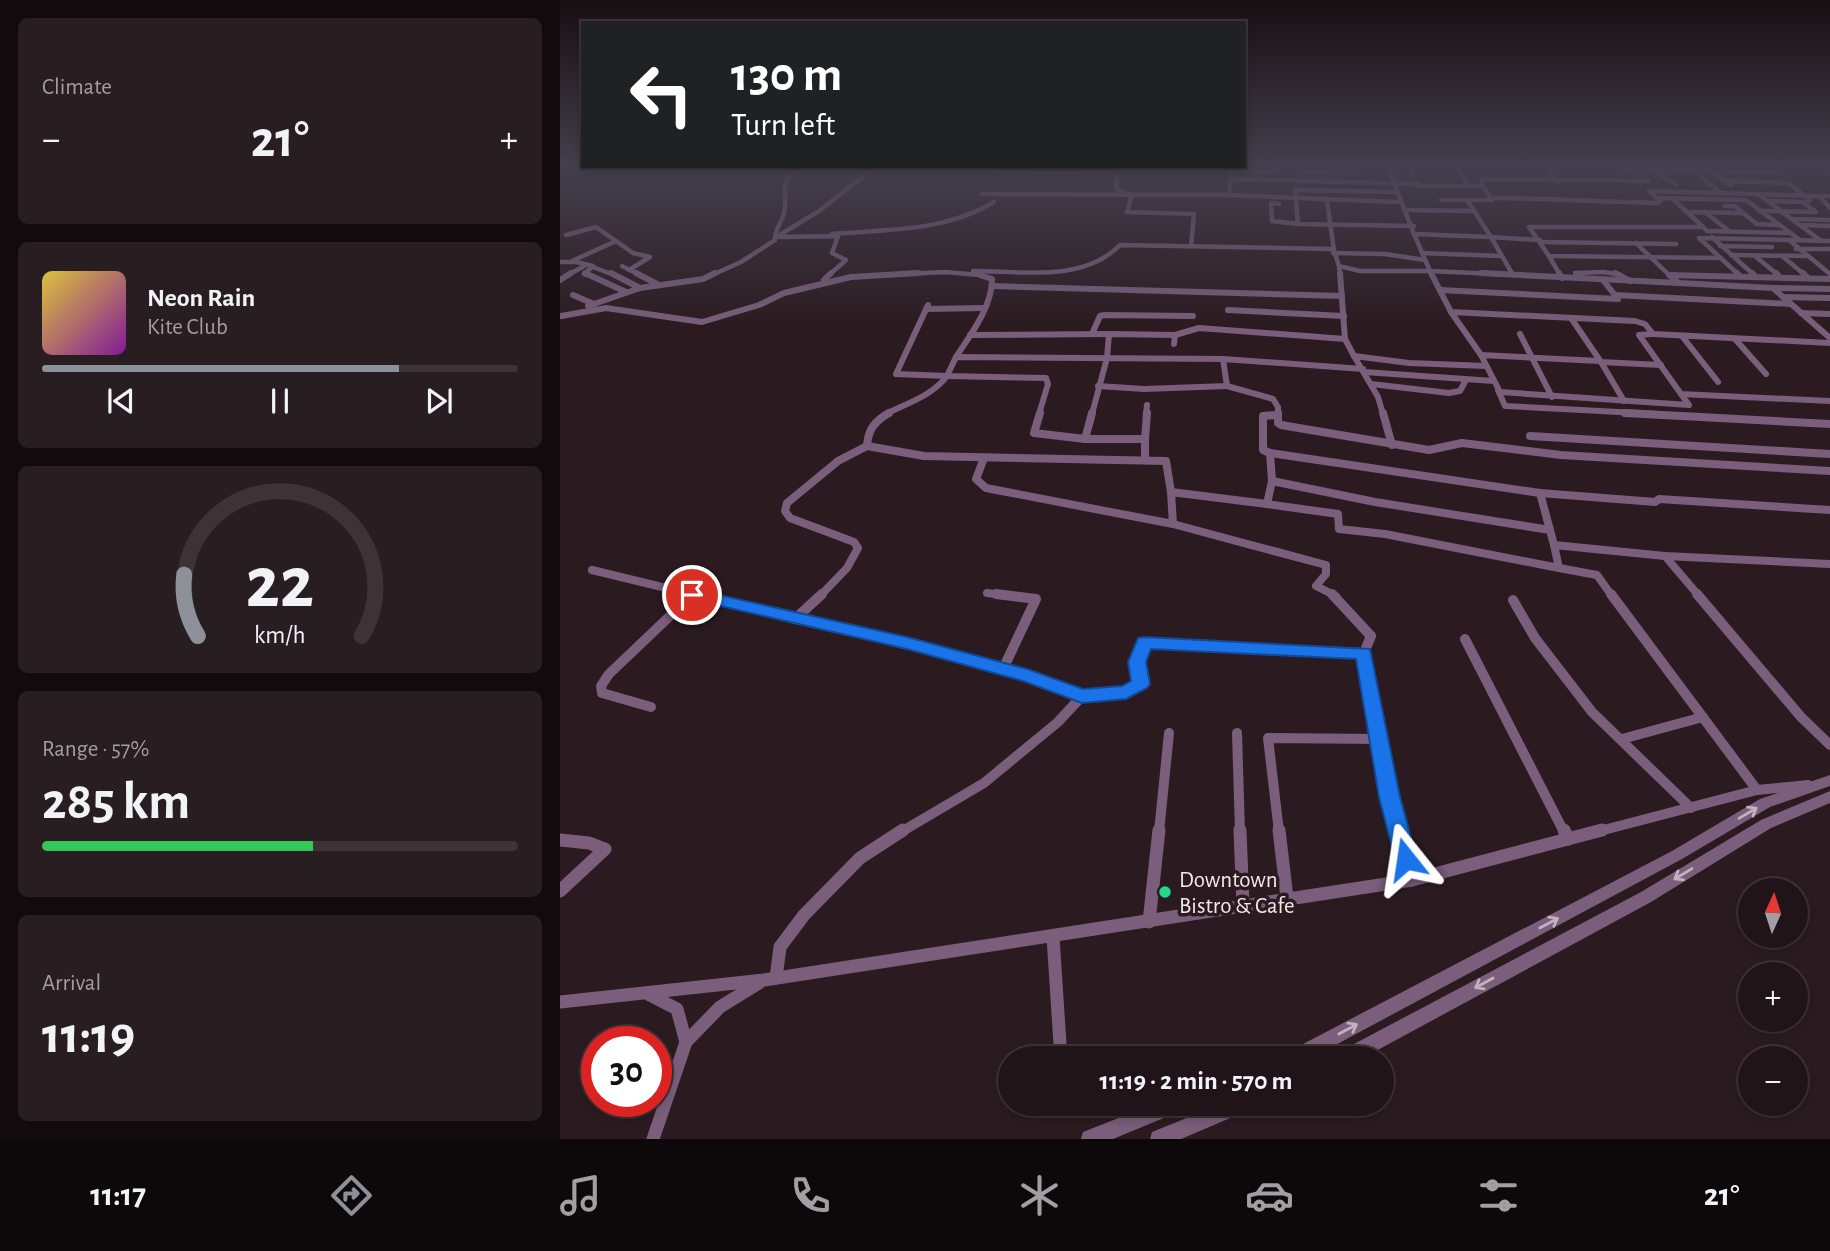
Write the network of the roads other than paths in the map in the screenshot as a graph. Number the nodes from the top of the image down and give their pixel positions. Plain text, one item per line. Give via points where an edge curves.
1 (781, 220) edge
2 (806, 220) edge
3 (950, 220) edge
4 (1193, 220) edge
5 (1272, 220) edge
6 (1298, 220) edge
7 (1331, 220) edge
8 (1410, 220) edge
9 (1479, 220) edge
10 (1695, 220) edge
11 (1715, 220) edge
12 (1752, 220) edge
13 (1773, 220) edge
14 (1795, 220) edge
15 (1298, 224) junction
16 (1332, 225) junction
17 (1780, 225) junction
18 (1801, 225) junction
19 (1414, 226) junction
20 (1830, 226) edge
21 (1705, 229) junction
22 (1729, 232) junction
23 (1791, 233) junction
24 (832, 234) junction
25 (1414, 234) junction
26 (566, 235) dead end
27 (777, 237) junction
28 (1491, 237) junction
29 (1714, 239) junction
30 (1762, 240) junction
31 (1789, 240) junction
32 (1800, 240) junction
33 (616, 241) junction
34 (1540, 241) junction
35 (1821, 241) junction
36 (1830, 241) edge
37 (1636, 243) junction
38 (1676, 244) dead end
39 (1191, 246) junction
40 (1708, 246) junction
41 (1722, 246) junction
42 (1772, 247) junction
43 (1796, 248) junction
44 (1818, 249) junction
45 (1830, 249) edge
46 (1332, 251) junction
47 (1422, 253) junction
48 (1731, 255) junction
49 (1501, 256) junction
50 (1549, 256) junction
51 (1755, 256) junction
52 (1783, 256) junction
53 (1807, 256) junction
54 (1830, 257) edge
55 (1651, 258) junction
56 (1721, 258) junction
57 (1425, 260) junction
58 (560, 262) edge
59 (573, 262) junction
60 (590, 266) junction
61 (1339, 266) junction
62 (1430, 271) junction
63 (958, 272) junction
64 (1828, 273) edge
65 (1513, 275) junction
66 (1560, 275) junction
67 (1669, 275) junction
68 (1740, 276) junction
69 (1755, 276) junction
70 (1780, 277) junction
71 (1808, 278) junction
72 (560, 280) edge
73 (1603, 280) junction
74 (1630, 281) junction
75 (1679, 283) junction
76 (657, 284) junction
77 (816, 284) junction
78 (992, 286) junction
79 (640, 288) junction
80 (1773, 288) junction
81 (1830, 289) edge
82 (1440, 290) junction
83 (626, 292) junction
84 (573, 295) dead end
85 (1615, 295) junction
86 (1342, 296) junction
87 (1783, 297) junction
88 (1830, 298) edge
89 (594, 304) junction
90 (1791, 304) junction
91 (983, 309) junction
92 (1228, 310) dead end
93 (1451, 312) junction
94 (1801, 313) junction
95 (1830, 314) edge
96 (561, 316) edge
97 (1193, 316) dead end
98 (1344, 316) junction
99 (1571, 318) junction
100 (1092, 334) junction
101 (1109, 334) junction
102 (1520, 334) dead end
103 (1653, 334) junction
104 (970, 335) junction
105 (1175, 335) junction
106 (1682, 336) junction
107 (1735, 338) junction
108 (1345, 339) junction
109 (1830, 341) edge
110 (1174, 344) dead end
111 (1481, 355) junction
112 (1354, 356) junction
113 (956, 357) junction
114 (1045, 358) junction
115 (1107, 358) junction
116 (1533, 358) junction
117 (1223, 359) junction
118 (1600, 361) junction
119 (1661, 365) junction
120 (1486, 366) junction
121 (1363, 370) junction
122 (1039, 371) junction
123 (1766, 374) dead end
124 (947, 376) junction
125 (1466, 380) junction
126 (1494, 382) junction
127 (1718, 382) dead end
128 (1371, 384) junction
129 (1098, 386) junction
130 (1227, 387) junction
131 (1498, 390) junction
132 (1681, 394) junction
133 (1552, 397) junction
134 (1624, 401) junction
135 (1830, 401) edge
136 (1147, 405) dead end
137 (1277, 415) junction
138 (1830, 424) edge
139 (1531, 436) dead end
140 (1085, 439) junction
141 (1146, 439) junction
142 (1392, 445) junction
143 (867, 446) junction
144 (1270, 453) junction
145 (1830, 454) edge
146 (984, 458) junction
147 (1145, 460) junction
148 (1830, 471) edge
149 (1272, 481) junction
150 (1171, 492) junction
151 (1540, 493) junction
152 (1267, 504) junction
153 (1830, 510) edge
154 (1173, 524) junction
155 (1550, 530) junction
156 (1554, 545) junction
157 (1665, 555) junction
158 (1830, 564) edge
159 (1559, 568) junction
160 (592, 570) dead end
161 (987, 593) dead end
162 (692, 595) junction
163 (1513, 600) dead end
164 (795, 619) junction
165 (1465, 639) dead end
166 (1364, 653) junction
167 (1003, 669) junction
168 (1082, 696) junction
169 (651, 707) dead end
170 (1703, 717) junction
171 (1169, 733) dead end
172 (1237, 733) dead end
173 (1379, 739) junction
174 (1622, 739) junction
175 (1830, 745) edge
176 (1824, 782) edge
177 (1757, 790) junction
178 (1830, 797) edge
179 (1691, 808) junction
180 (1568, 839) junction
181 (560, 840) edge
182 (1412, 880) junction
183 (1610, 890) junction
184 (560, 891) edge
185 (1287, 898) junction
186 (1243, 905) junction
187 (1625, 908) junction
188 (1149, 922) junction
189 (1053, 937) junction
190 (770, 979) junction
191 (648, 994) junction
192 (560, 1002) edge
193 (686, 1042) junction
194 (1060, 1044) dead end
195 (1317, 1046) edge
196 (1367, 1046) edge
197 (1147, 1116) edge
198 (1214, 1116) edge
199 (653, 1139) edge
200 (1090, 1139) edge
201 (1159, 1139) edge

1 - 27 street via 775,229
2 - 27 street
3 - 24 street
4 - 39 street
5 - 15 street
6 - 15 street
7 - 16 street
8 - 19 street
9 - 28 street
10 - 21 street
11 - 22 street
12 - 17 street
13 - 17 street
14 - 18 street
15 - 16 street
16 - 19 street
16 - 46 street
17 - 23 street
18 - 20 street
18 - 35 street
19 - 25 street
21 - 22 street
21 - 29 street
21 - 34 street via 1531,226
22 - 23 street
23 - 32 street
24 - 27 street
24 - 77 street via 838,236 832,253 846,260
25 - 28 street
25 - 47 street
26 - 33 street via 595,227
27 - 76 street via 741,262 703,279
28 - 34 street
28 - 49 street
29 - 30 street
29 - 40 street via 1699,238
29 - 41 street
30 - 31 street
30 - 42 street
31 - 32 street
31 - 43 street
32 - 35 street
33 - 59 street
33 - 76 street via 633,253 650,257 625,268
34 - 37 street
34 - 50 street
35 - 36 street
37 - 38 street
37 - 55 street
39 - 46 street
39 - 63 street via 1120,245 1115,253 1075,271
40 - 41 street
40 - 56 street
41 - 42 street
41 - 48 street
42 - 52 street
43 - 44 street
43 - 53 street
44 - 45 street
44 - 54 street
46 - 57 street
46 - 61 street
47 - 49 street
47 - 57 street
48 - 51 street
48 - 69 street
49 - 65 street
50 - 55 street
50 - 66 street
51 - 52 street
51 - 70 street
52 - 53 street
52 - 71 street
53 - 64 street
55 - 56 street
55 - 67 street
56 - 68 street
57 - 62 street
58 - 59 street
59 - 60 street
60 - 72 street
60 - 79 street
60 - 83 street via 584,274
61 - 62 street via 1360,271
61 - 86 street
62 - 65 street
62 - 82 street
63 - 77 street via 890,273
63 - 78 street via 987,277
64 - 71 street
65 - 66 street
66 - 73 street
66 - 74 street via 1616,273
67 - 68 street
67 - 75 street
68 - 69 street
69 - 70 street
70 - 71 street
73 - 74 street
73 - 85 street
74 - 75 street
75 - 80 street
76 - 79 street
77 - 96 street via 702,322 606,308
78 - 86 street
78 - 91 street
79 - 83 street
80 - 81 street
80 - 87 street
82 - 85 street via 1618,299
82 - 93 street
83 - 89 street
84 - 89 street
85 - 90 street
86 - 98 street
87 - 88 street
87 - 90 street
89 - 96 street
90 - 94 street
91 - 104 street
91 - 124 street via 927,307 896,374
92 - 98 street
93 - 99 street
93 - 111 street
94 - 95 street
94 - 109 street
97 - 100 street via 1100,316
98 - 108 street
99 - 103 street via 1635,321
99 - 118 street
100 - 101 street
100 - 104 street
101 - 105 street
101 - 115 street
102 - 116 street
103 - 106 street
103 - 119 street via 1639,335
104 - 113 street
105 - 108 street via 1199,328
105 - 110 street
106 - 107 street
106 - 127 street
107 - 109 street
107 - 123 street
108 - 112 street
111 - 116 street
111 - 120 street
112 - 120 street
112 - 121 street
113 - 114 street
113 - 124 street
114 - 115 street
114 - 122 street
115 - 117 street
115 - 129 street
116 - 118 street
116 - 133 street
117 - 121 street
117 - 130 street
118 - 119 street
118 - 134 street
119 - 132 street
120 - 126 street
121 - 125 street
121 - 128 street
122 - 124 street
122 - 140 street via 1048,384 1034,433
124 - 143 street via 939,387 877,421 867,433
125 - 126 street
125 - 128 street via 1460,391 1449,393
126 - 131 street
128 - 142 street
129 - 130 street
129 - 140 street
130 - 137 street via 1273,399
131 - 133 street
131 - 138 street via 1505,406
132 - 134 street via 1689,405
132 - 135 street
133 - 134 street
136 - 141 street
137 - 142 street via 1278,423 1286,427
137 - 144 street via 1263,416 1263,450
139 - 145 street
140 - 141 street
141 - 147 street
142 - 148 street via 1429,450 1462,443 1561,455
143 - 146 street via 917,458
143 - 164 street via 850,451 787,503 785,511 790,518 854,542 858,548 840,574
144 - 149 street
144 - 151 street
146 - 147 street
146 - 154 street via 976,479 986,488
147 - 150 street via 1166,461
149 - 152 street
149 - 155 street
150 - 152 street
150 - 154 street
151 - 153 street
151 - 155 street
152 - 159 street via 1338,514 1339,529
154 - 166 street via 1326,565 1326,574 1316,586 1336,596 1371,636
155 - 156 street
156 - 157 street
156 - 159 street
157 - 158 street
157 - 175 street via 1801,717
159 - 170 street via 1597,575
160 - 162 street
161 - 167 street via 1036,599
162 - 164 street
162 - 169 street via 601,686 602,693
163 - 174 street via 1535,638 1592,712
164 - 167 street
165 - 180 street
166 - 168 street via 1144,643 1137,662 1140,684 1126,692
166 - 173 street
167 - 168 street
168 - 190 street via 1058,722 984,783 860,858 804,915 780,947
170 - 174 street
170 - 177 street
171 - 188 street
172 - 186 street
173 - 182 street
173 - 185 street via 1268,738
174 - 179 street
176 - 177 street
183 -> 176 street via 1765,803
177 - 179 street
178 -> 187 street via 1766,824
179 - 180 street
180 - 182 street
181 - 184 street via 605,849
182 - 185 street
183 - 187 street
195 -> 183 street
185 - 186 street
186 - 188 street
187 -> 196 street
188 - 189 street
189 - 190 street
189 - 194 street
190 - 191 street
190 - 193 street via 720,1007
191 - 192 street
191 - 193 street via 677,1009
193 - 199 street
197 - 200 street
198 - 201 street

